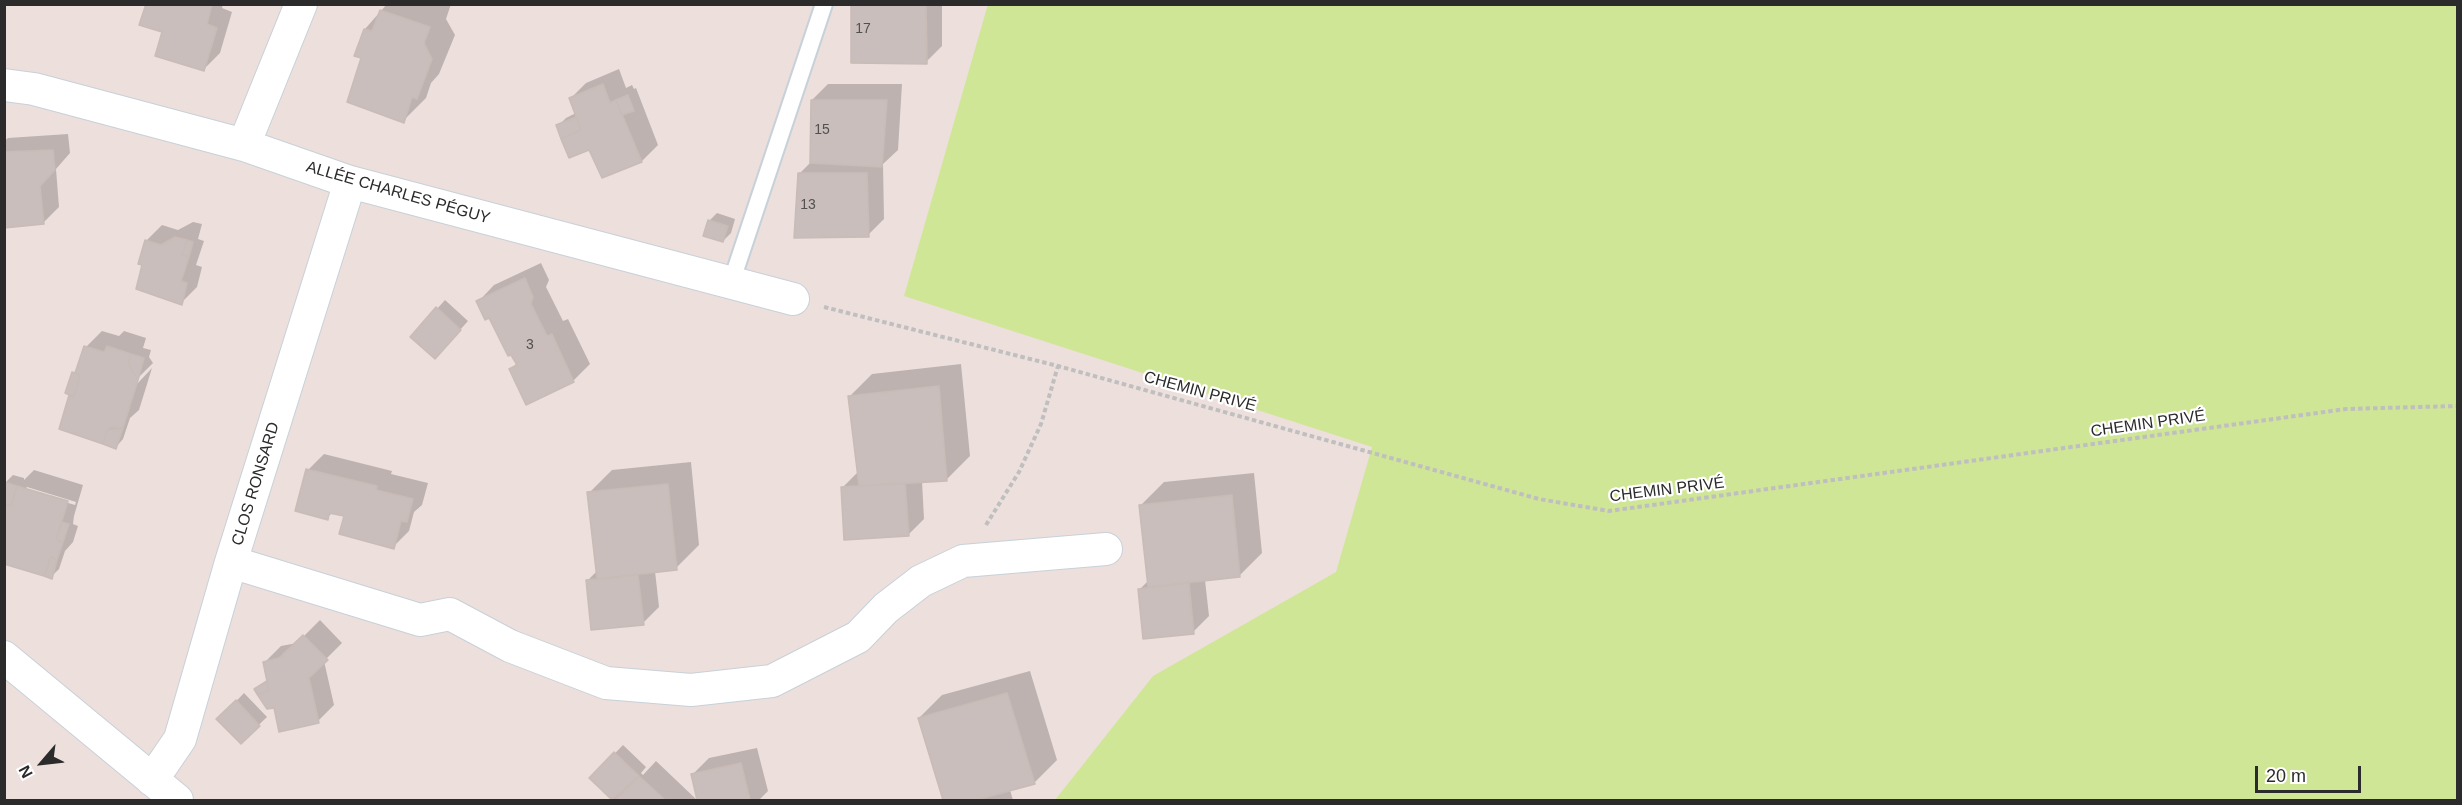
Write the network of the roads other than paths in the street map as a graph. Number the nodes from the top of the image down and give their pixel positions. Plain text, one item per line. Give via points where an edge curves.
1 (302, 4) edge
2 (824, 4) edge
3 (4, 85) edge
4 (244, 145) junction
5 (350, 182) junction
6 (731, 283) junction
7 (793, 299) road end
8 (1106, 549) dead end
9 (231, 562) junction
10 (4, 657) edge
11 (152, 780) junction
12 (177, 801) edge

1 - 4 street
2 - 6 lane
3 - 4 street, ALLÉE CHARLES PÉGUY via 34,89
4 - 5 street, ALLÉE CHARLES PÉGUY
5 - 6 street, ALLÉE CHARLES PÉGUY
5 - 9 street, CLOS RONSARD
6 - 7 street, ALLÉE CHARLES PÉGUY
8 - 9 street via 963,561 921,581 886,608 858,637 772,681 691,690 606,683 510,646 450,614 420,620
9 - 11 street, CLOS RONSARD via 180,739
10 - 11 street
11 - 12 street

